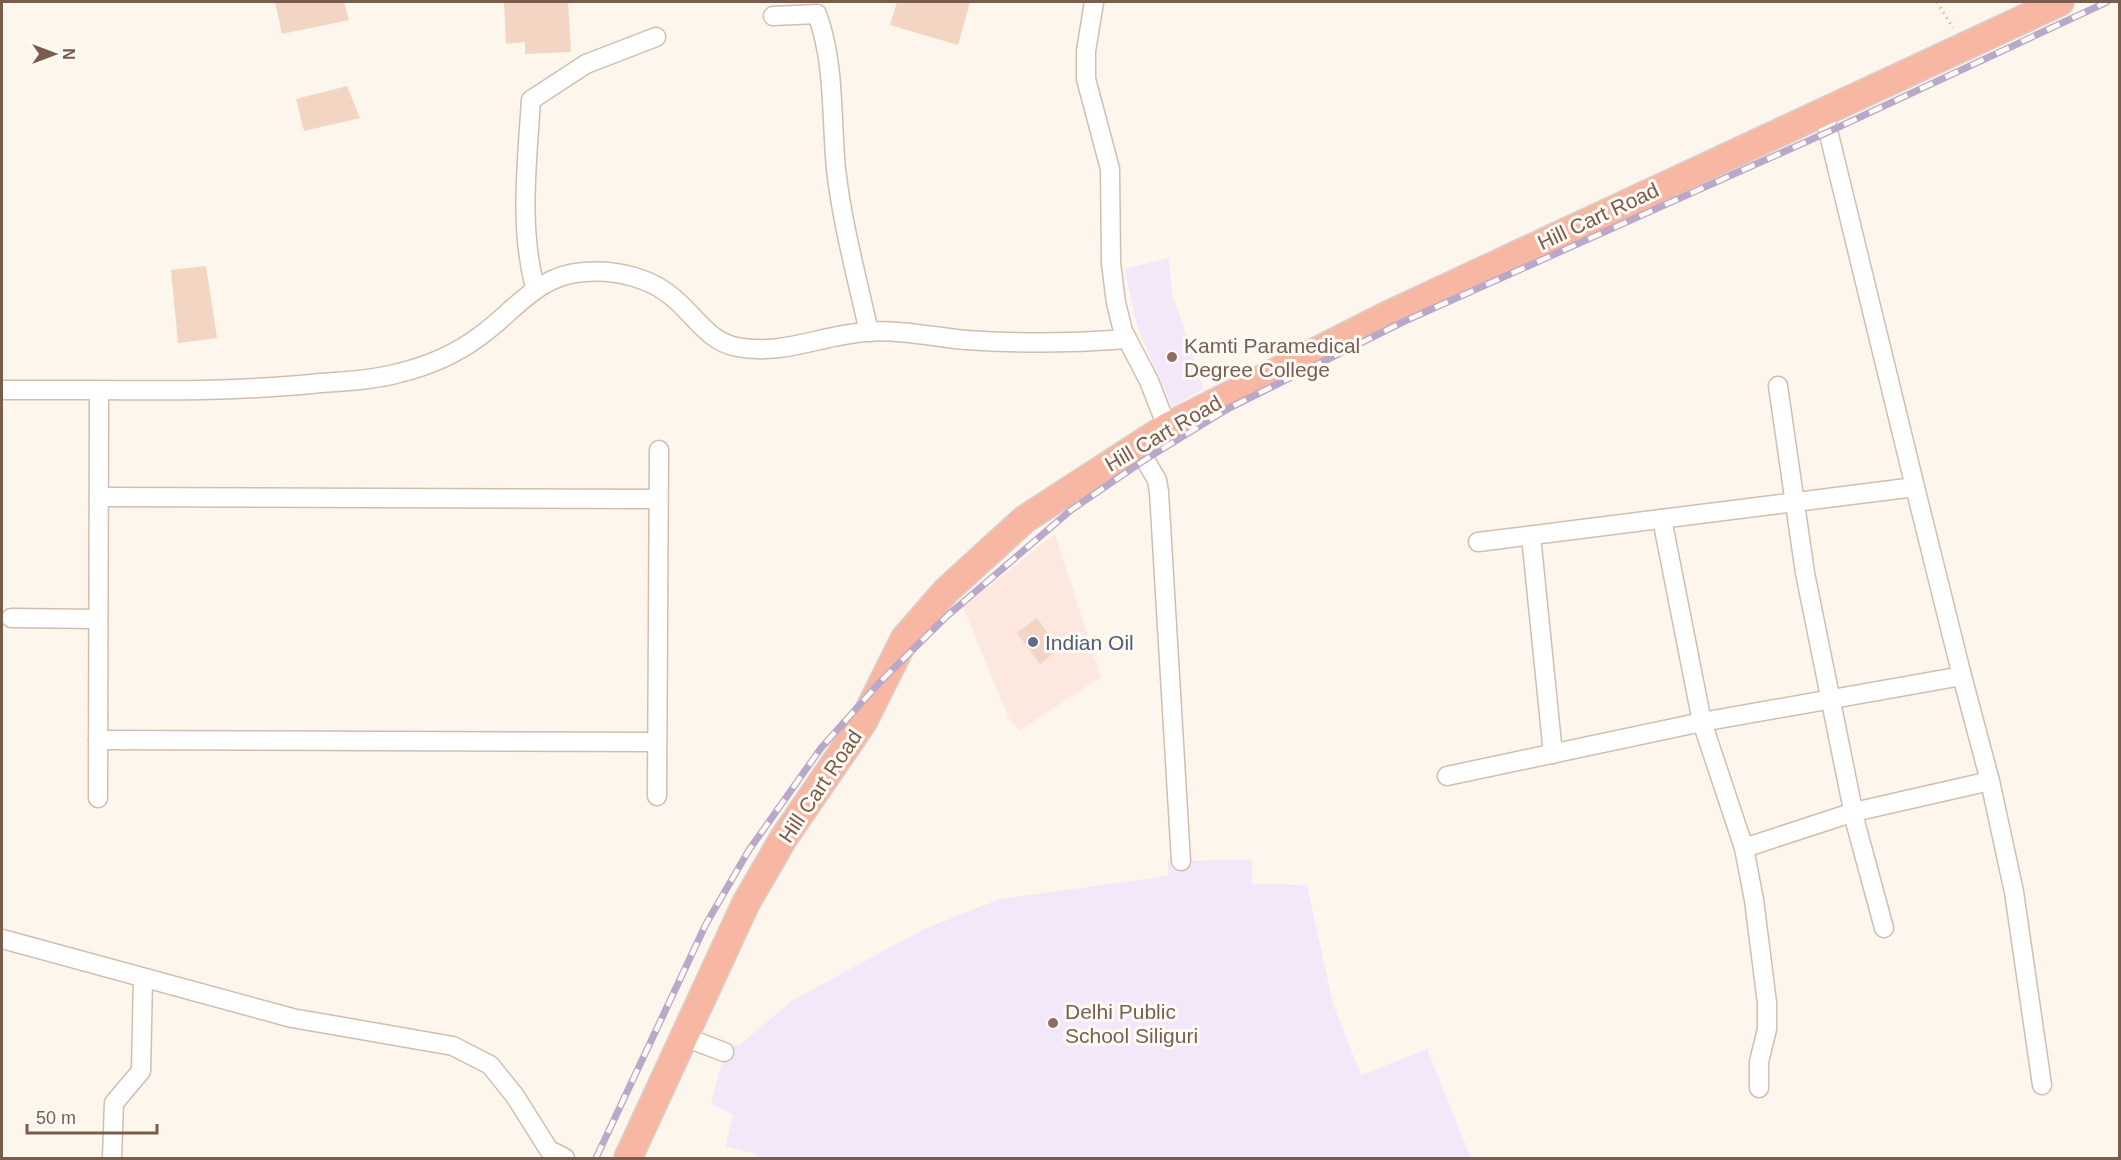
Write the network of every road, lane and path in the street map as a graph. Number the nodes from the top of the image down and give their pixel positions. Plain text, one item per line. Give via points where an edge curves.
1 (1094, 2) edge
2 (1936, 2) edge
3 (2060, 2) edge
4 (773, 16) dead end
5 (656, 37) dead end
6 (1964, 46) junction
7 (1824, 114) junction
8 (535, 288) junction
9 (869, 332) junction
10 (1127, 339) junction
11 (1778, 386) dead end
12 (2, 390) edge
13 (99, 391) junction
14 (1167, 427) junction
15 (1137, 446) junction
16 (659, 450) dead end
17 (1915, 487) junction
18 (99, 497) junction
19 (658, 500) junction
20 (1796, 502) junction
21 (1662, 519) junction
22 (1531, 536) junction
23 (1478, 542) dead end
24 (11, 618) dead end
25 (98, 619) junction
26 (1962, 676) junction
27 (1830, 699) junction
28 (1702, 722) junction
29 (98, 740) junction
30 (657, 742) junction
31 (1553, 754) junction
32 (1447, 776) dead end
33 (1990, 781) junction
34 (657, 796) dead end
35 (98, 798) dead end
36 (1854, 812) junction
37 (1744, 848) junction
38 (1181, 861) dead end
39 (1884, 928) dead end
40 (2, 939) edge
41 (143, 978) junction
42 (682, 1036) junction
43 (724, 1052) dead end
44 (2042, 1085) dead end
45 (1760, 1088) dead end
46 (112, 1158) edge
47 (565, 1158) edge
48 (628, 1158) edge

1 - 10 street via 1086,79 1110,169 1111,263 1116,303
2 - 6 path
3 - 6 highway, Hill Cart Road
4 - 9 street via 817,14 825,38 836,171
5 - 8 street via 586,64 531,100 524,206 527,253
6 - 7 highway, Hill Cart Road
7 - 14 highway, Hill Cart Road via 1390,314
7 - 17 street
8 - 9 street via 561,276 584,272 637,277 676,299 714,339 755,350 776,350
8 - 13 street via 457,351 397,374 280,387
9 - 10 street via 1016,343
10 - 14 street
11 - 20 street
12 - 13 street
13 - 18 street
14 - 15 highway, Hill Cart Road
15 - 38 street via 1160,492
15 - 42 highway, Hill Cart Road via 1025,519 946,591 905,638 863,722 783,839 746,903
16 - 19 street
17 - 20 street
17 - 26 street
18 - 19 street
18 - 25 street
19 - 30 street
20 - 21 street
20 - 27 street via 1805,573
21 - 22 street
21 - 28 street
22 - 23 street
22 - 31 street
24 - 25 street
25 - 29 street
26 - 27 street
26 - 33 street
27 - 28 street
27 - 36 street
28 - 31 street
28 - 37 street
29 - 30 street
29 - 35 street
30 - 34 street
31 - 32 street
33 - 36 street
33 - 44 street via 2014,892
36 - 37 street
36 - 39 street
37 - 45 street via 1767,1004
40 - 41 street
41 - 46 street via 141,1071 114,1103
41 - 47 street via 292,1018 453,1046 489,1065 515,1096 549,1150
42 - 43 street
42 - 48 highway, Hill Cart Road

